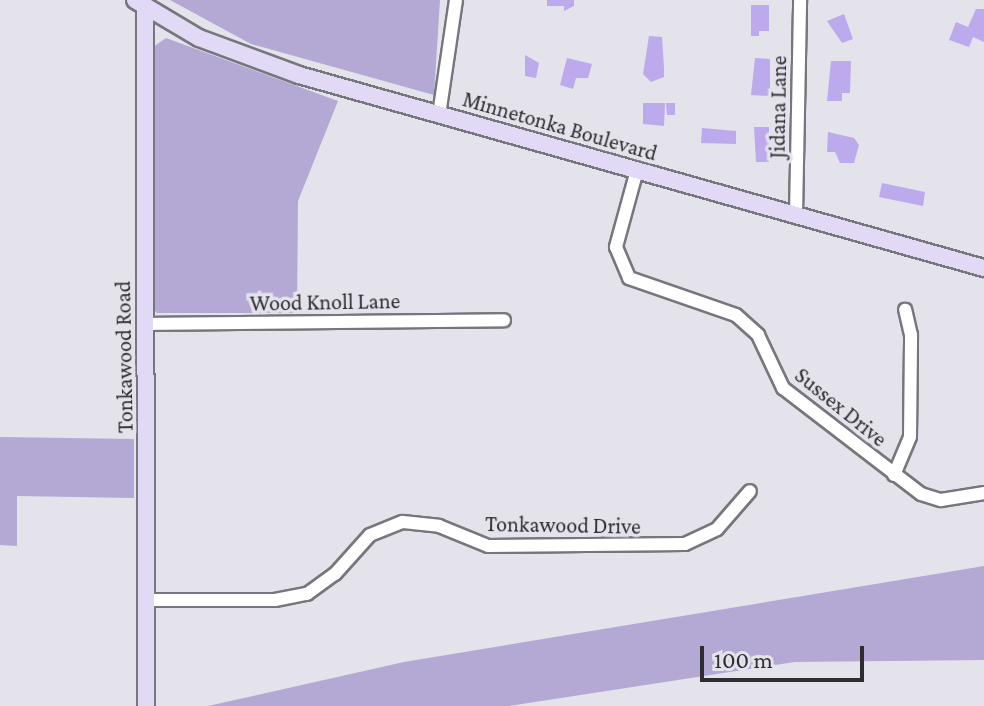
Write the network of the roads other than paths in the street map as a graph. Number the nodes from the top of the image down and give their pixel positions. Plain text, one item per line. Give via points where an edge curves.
1 (456, 0) edge
2 (800, 0) edge
3 (140, 4) edge
4 (439, 115) junction
5 (637, 170) junction
6 (796, 215) junction
7 (984, 268) edge
8 (905, 310) dead end
9 (504, 320) dead end
10 (147, 324) junction
11 (894, 475) junction
12 (750, 491) dead end
13 (984, 493) edge
14 (147, 600) junction
15 (146, 706) edge

1 - 4 street
2 - 6 street, Jidana Lane
3 - 4 main road, Minnetonka Boulevard via 199,38
3 - 10 main road, Tonkawood Road
4 - 5 main road, Minnetonka Boulevard
5 - 6 main road, Minnetonka Boulevard
5 - 11 street, Sussex Drive via 616,247 629,278 736,315 758,335 783,388
6 - 7 main road, Minnetonka Boulevard
8 - 11 street via 911,335 910,437
9 - 10 street, Wood Knoll Lane
10 - 14 main road, Tonkawood Road
11 - 13 street, Sussex Drive via 931,498
12 - 14 street, Tonkawood Drive via 717,529 685,544 488,546 439,526 403,522 370,535 335,574 299,596
14 - 15 main road, Tonkawood Road

